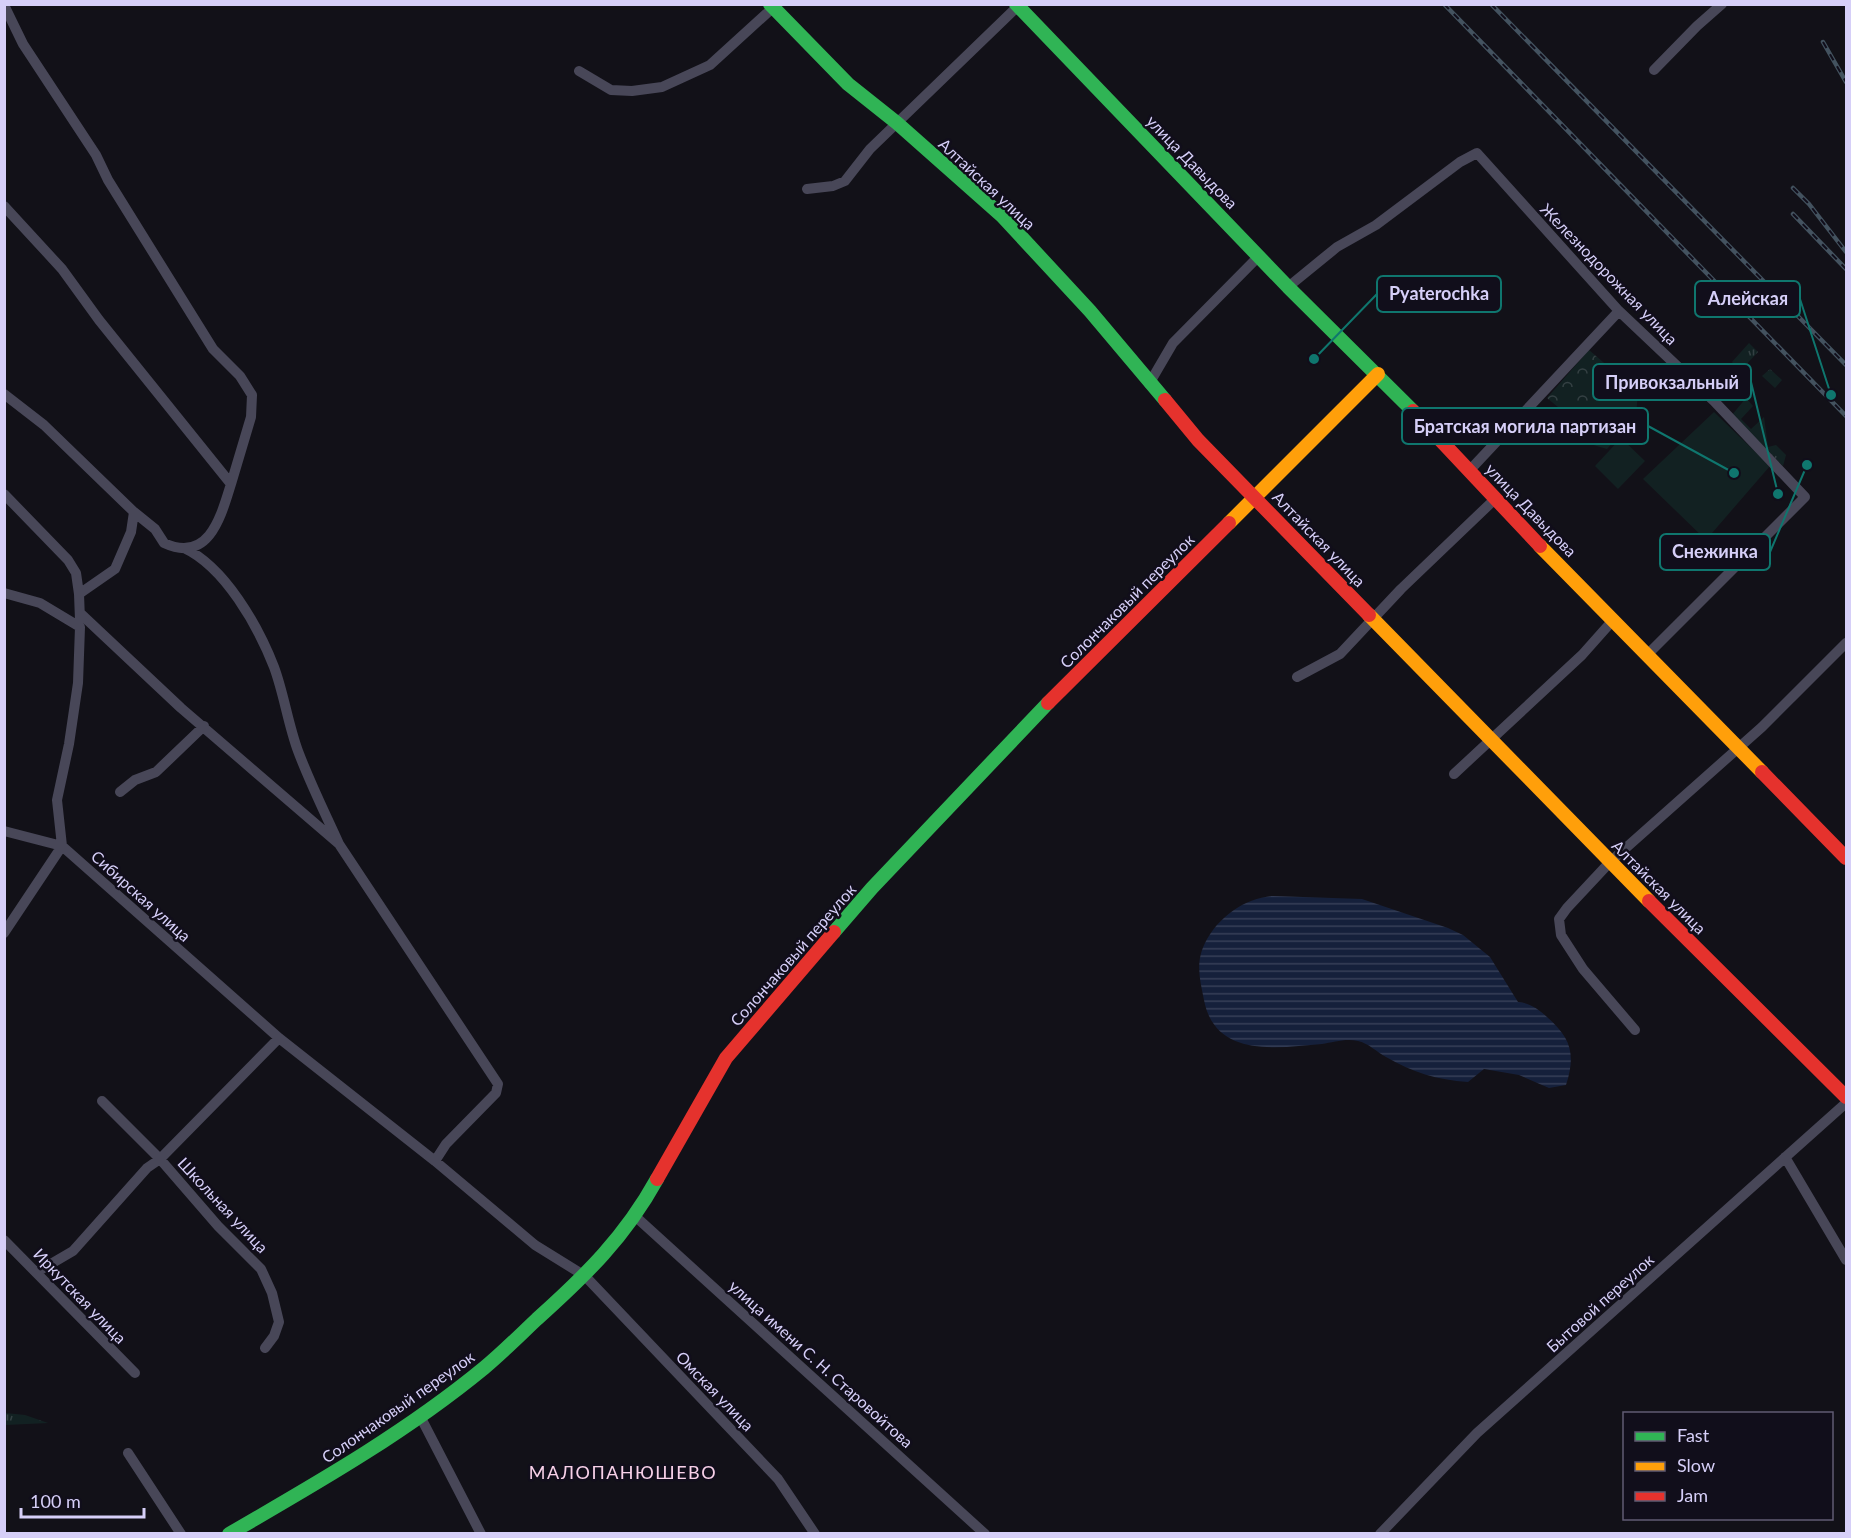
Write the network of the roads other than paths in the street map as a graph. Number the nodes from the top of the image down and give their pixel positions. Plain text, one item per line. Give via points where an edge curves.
1 (1722, 4) edge
2 (4, 5) edge
3 (1018, 5) edge
4 (774, 6) edge
5 (1654, 70) dead end
6 (579, 71) dead end
7 (897, 123) junction
8 (807, 189) dead end
9 (4, 206) edge
10 (1259, 256) junction
11 (1288, 287) junction
12 (1618, 311) junction
13 (1378, 374) junction
14 (1149, 384) junction
15 (4, 394) edge
16 (1469, 471) junction
17 (231, 484) junction
18 (4, 494) edge
19 (1255, 496) junction
20 (1496, 499) junction
21 (134, 512) junction
22 (184, 548) junction
23 (4, 593) edge
24 (79, 594) junction
25 (81, 614) junction
26 (1614, 619) junction
27 (1374, 620) junction
28 (80, 627) junction
29 (1846, 643) edge
30 (1648, 654) junction
31 (1297, 677) dead end
32 (204, 726) junction
33 (1492, 739) junction
34 (1738, 748) junction
35 (1454, 774) dead end
36 (120, 792) dead end
37 (4, 831) edge
38 (339, 844) junction
39 (62, 846) junction
40 (1846, 858) edge
41 (1610, 862) junction
42 (4, 933) edge
43 (1635, 1030) dead end
44 (279, 1038) junction
45 (1846, 1097) edge
46 (102, 1101) dead end
47 (1846, 1103) edge
48 (1785, 1157) junction
49 (160, 1159) junction
50 (435, 1161) junction
51 (636, 1217) junction
52 (4, 1240) edge
53 (1846, 1260) edge
54 (37, 1272) junction
55 (585, 1276) junction
56 (266, 1348) dead end
57 (135, 1373) dead end
58 (420, 1416) junction
59 (128, 1453) dead end
60 (181, 1533) edge
61 (229, 1533) edge
62 (481, 1533) edge
63 (815, 1533) edge
64 (985, 1533) edge
65 (1380, 1533) edge

1 - 5 street
2 - 17 street via 23,44 96,155 213,349 252,394 251,417
3 - 7 street
3 - 10 street, улица Давыдова
4 - 6 street via 710,65 662,87 611,90
4 - 7 street, Алтайская улица via 848,84
7 - 8 street via 845,181
7 - 14 street, Алтайская улица via 1002,216 1090,311
9 - 17 street via 62,269 112,338
10 - 11 street, улица Давыдова
10 - 14 street via 1173,343
11 - 12 street, Железнодорожная улица via 1337,248 1477,153
11 - 13 street, улица Давыдова
12 - 16 street
12 - 30 street, Железнодорожная улица via 1714,401 1805,496
13 - 16 street, улица Давыдова
13 - 19 street, Солончаковый переулок
14 - 19 street, Алтайская улица
15 - 21 street via 45,425
16 - 20 street, улица Давыдова
17 - 22 street via 218,526 208,539
18 - 24 street via 68,560 76,573
19 - 27 street, Алтайская улица
19 - 51 street, Солончаковый переулок via 1048,703 872,888 726,1058
20 - 26 street, улица Давыдова
20 - 27 street
21 - 22 street via 155,529 164,543
21 - 24 street via 131,532 116,569
22 - 38 street via 199,555 225,581 260,637 274,669 298,752
23 - 28 street via 40,603
24 - 25 street
25 - 28 street
25 - 32 street
26 - 30 street, улица Давыдова
26 - 33 street via 1582,655
27 - 31 street via 1340,654
27 - 33 street, Алтайская улица
28 - 39 street via 78,683 57,801
29 - 34 street
30 - 34 street, улица Давыдова
32 - 36 street via 156,772 135,780
32 - 38 street
33 - 35 street
33 - 41 street, Алтайская улица
34 - 40 street, улица Давыдова
34 - 41 street
37 - 39 street
38 - 50 street via 498,1084 496,1093 446,1144
39 - 42 street
39 - 44 street, Сибирская улица
41 - 43 street via 1566,908 1559,920 1561,935 1583,969
41 - 45 street, Алтайская улица
44 - 49 street
44 - 50 street, Сибирская улица
46 - 49 street, Школьная улица
47 - 48 street, Бытовой переулок
48 - 53 street
48 - 65 street, Бытовой переулок via 1477,1434
49 - 54 street via 147,1168 73,1251
49 - 56 street, Школьная улица via 261,1269 279,1322
50 - 55 street, Сибирская улица via 535,1245
51 - 55 street, Солончаковый переулок
51 - 64 street, улица имени С. Н. Старовойтова
52 - 54 street, Иркутская улица
54 - 57 street, Иркутская улица
55 - 58 street, Солончаковый переулок via 484,1368
55 - 63 street, Омская улица via 778,1479
58 - 61 street, Солончаковый переулок via 338,1471
58 - 62 street
59 - 60 street

